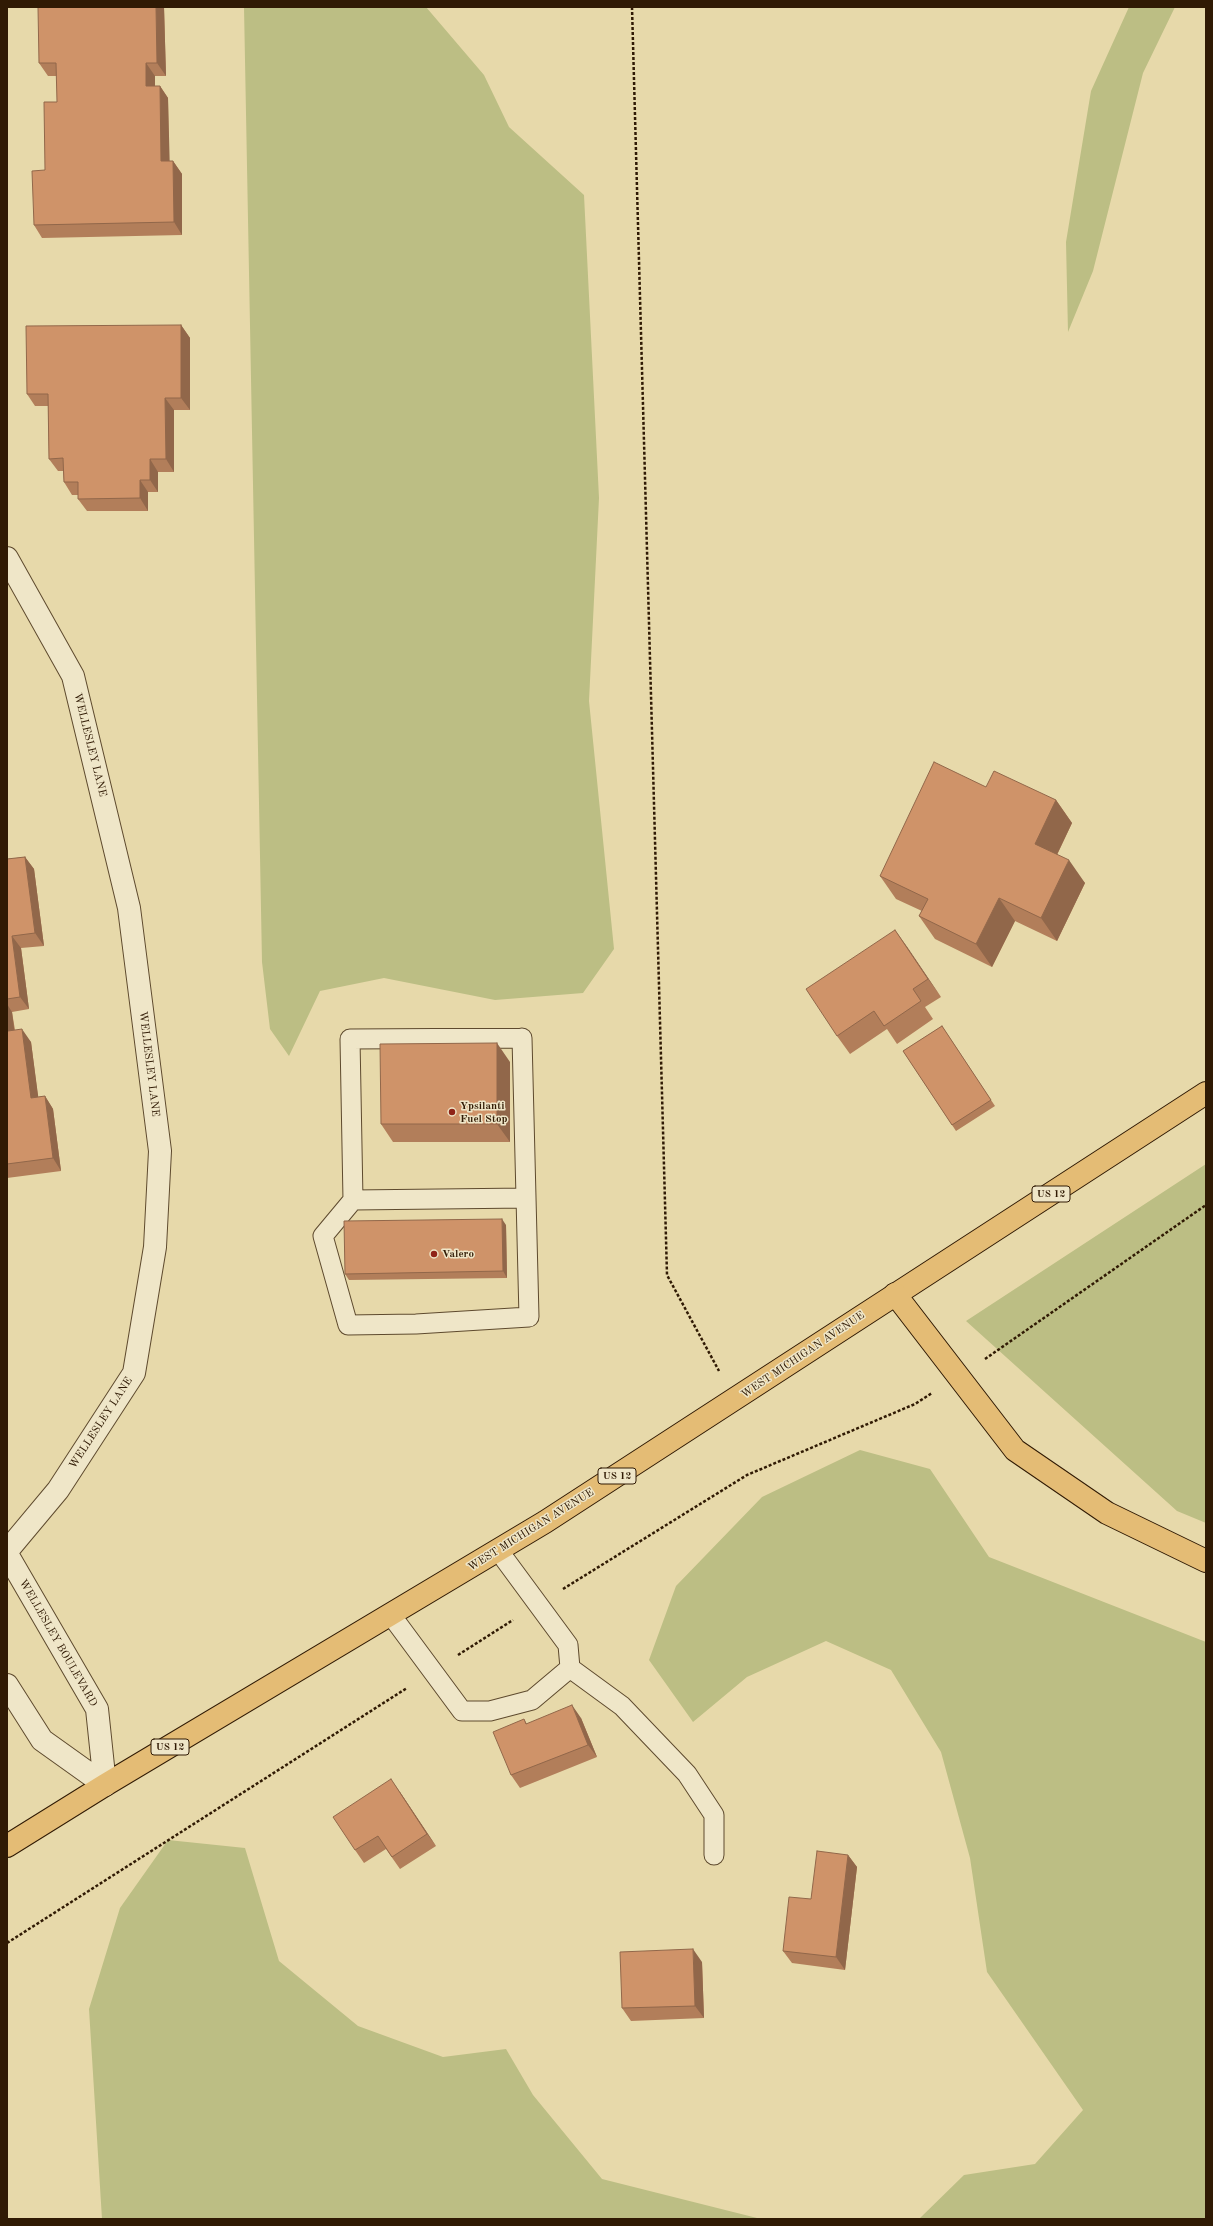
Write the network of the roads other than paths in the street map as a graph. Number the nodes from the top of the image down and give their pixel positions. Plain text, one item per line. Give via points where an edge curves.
1 (7, 558) edge
2 (1206, 1093) edge
3 (526, 1198) junction
4 (353, 1200) junction
5 (895, 1294) junction
6 (498, 1550) junction
7 (7, 1552) edge
8 (1206, 1561) edge
9 (391, 1615) junction
10 (570, 1668) junction
11 (7, 1685) edge
12 (105, 1785) junction
13 (7, 1846) edge
14 (714, 1855) dead end

1 - 7 street, WELLESLEY LANE via 73,676 130,908 160,1151 154,1247 134,1373 58,1490
2 - 5 highway, WEST MICHIGAN AVENUE / US 12
3 - 4 lane
3 - 4 lane via 529,1317 416,1324 348,1325 323,1236
3 - 4 lane via 522,1038 350,1039
5 - 6 highway, WEST MICHIGAN AVENUE / US 12 via 735,1400
5 - 8 highway via 1015,1450 1107,1513
6 - 9 highway, WEST MICHIGAN AVENUE / US 12
6 - 10 lane via 568,1645
7 - 12 street, WELLESLEY BOULEVARD via 97,1709
9 - 10 lane via 462,1711 490,1711 532,1700
9 - 12 highway, WEST MICHIGAN AVENUE / US 12
10 - 14 lane via 622,1706 687,1774 714,1815
11 - 12 street via 42,1740
12 - 13 highway, WEST MICHIGAN AVENUE / US 12

